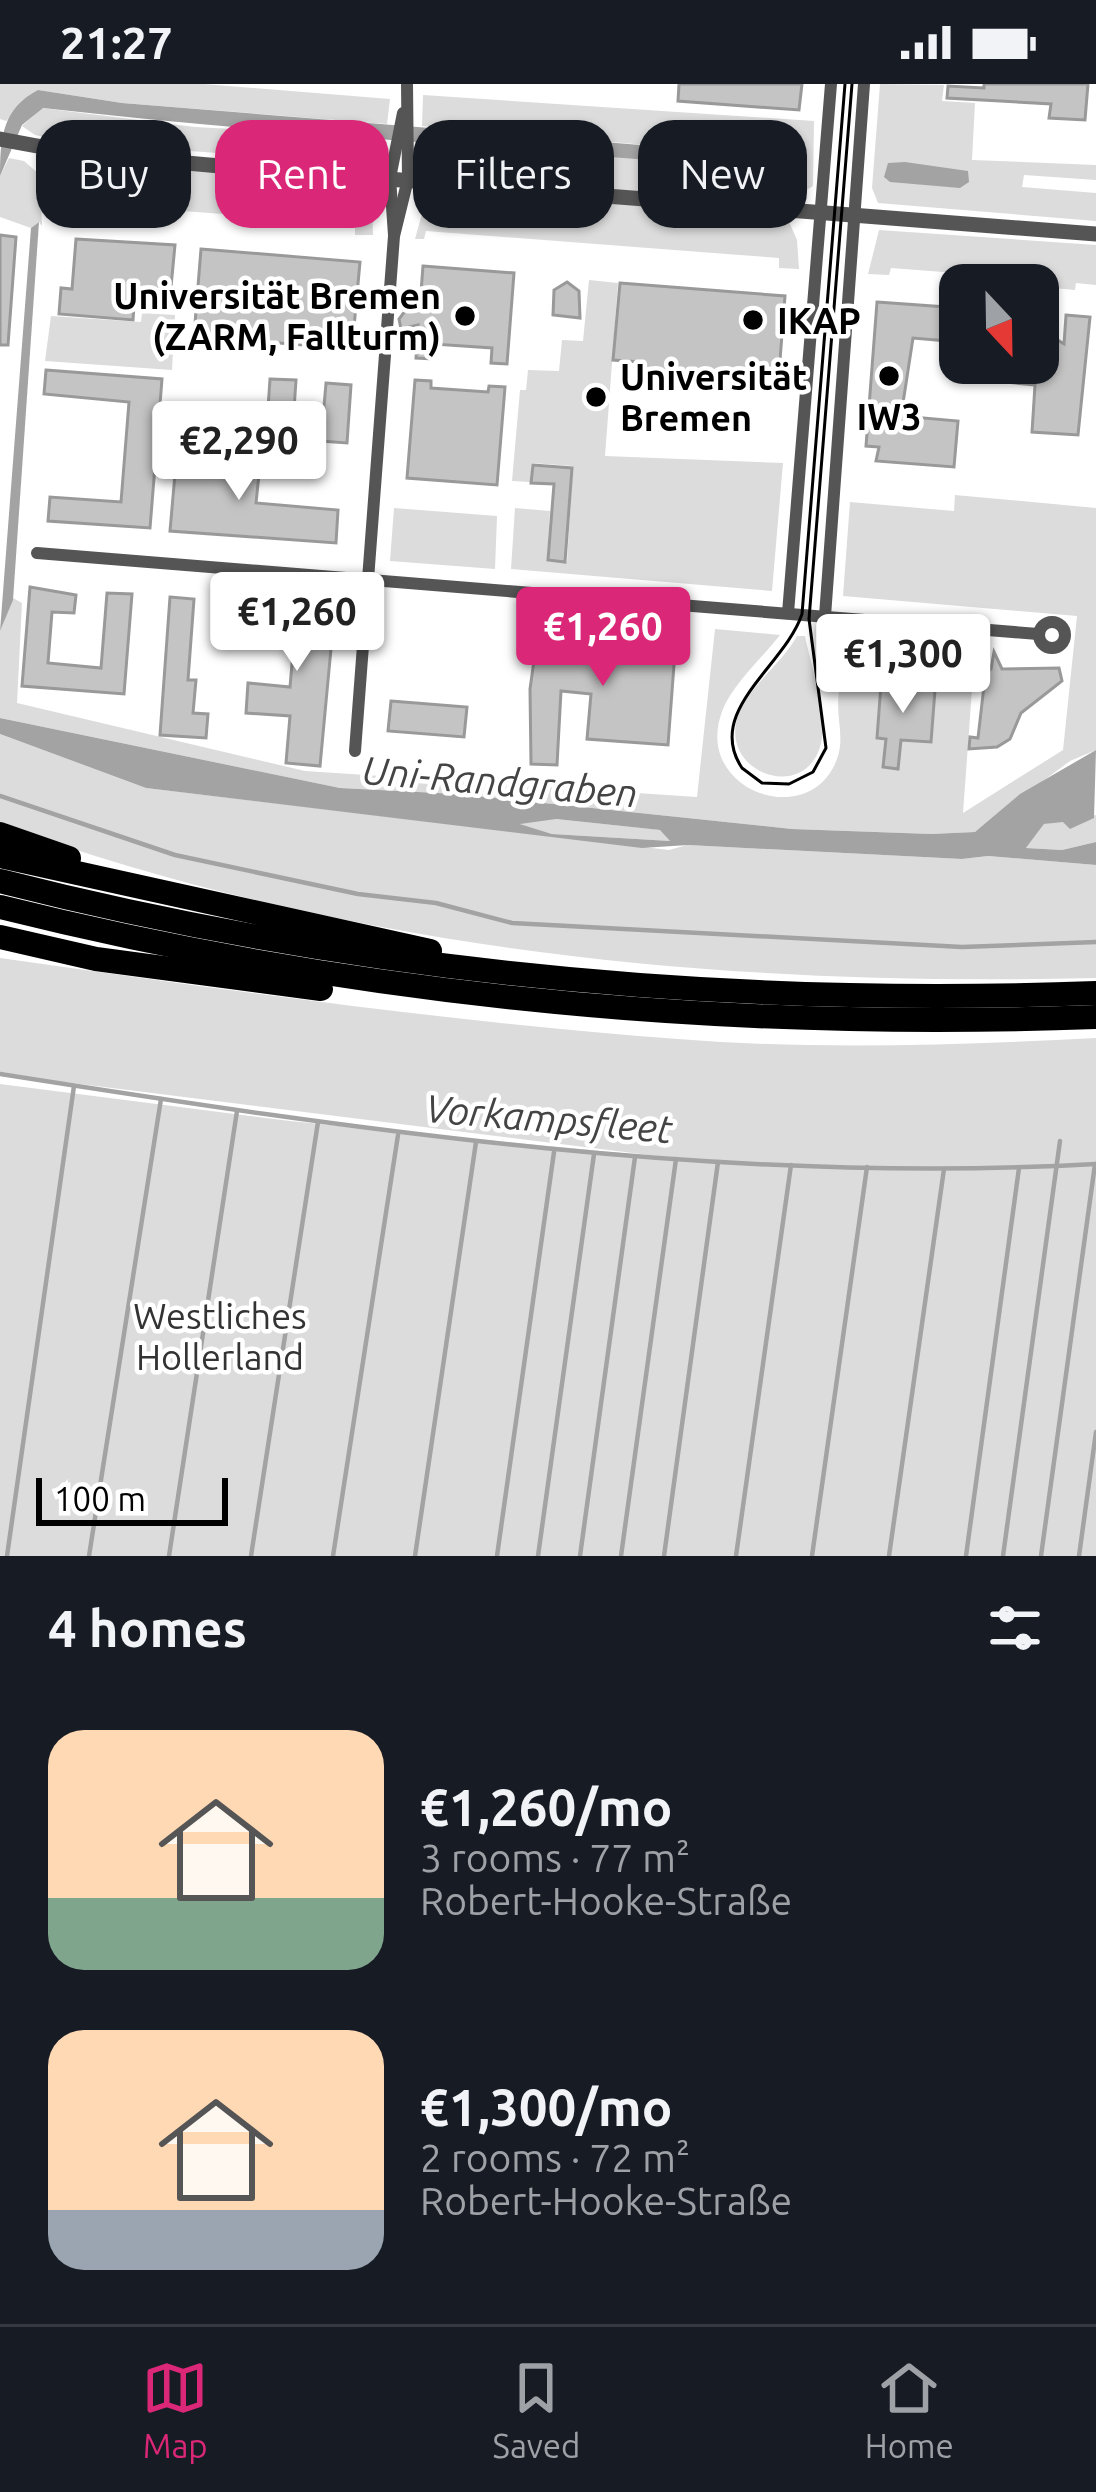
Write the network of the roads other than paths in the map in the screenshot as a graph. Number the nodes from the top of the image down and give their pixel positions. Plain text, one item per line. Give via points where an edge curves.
1 (407, 84) edge
2 (831, 84) edge
3 (864, 84) edge
4 (0, 139) edge
5 (402, 144) junction
6 (390, 178) junction
7 (408, 179) junction
8 (821, 213) junction
9 (853, 216) junction
10 (1096, 234) edge
11 (394, 236) junction
12 (37, 553) dead end
13 (368, 579) junction
14 (788, 613) junction
15 (825, 616) junction
16 (1039, 634) dead end
17 (355, 751) dead end
18 (0, 834) edge
19 (0, 856) edge
20 (0, 880) edge
21 (183, 898) junction
22 (0, 908) edge
23 (0, 937) edge
24 (0, 949) edge
25 (96, 959) junction
26 (553, 980) junction
27 (449, 992) junction
28 (1096, 993) edge
29 (1096, 1017) edge

1 - 5 street
2 - 8 street
3 - 9 street
4 - 6 street
5 - 6 street
5 - 7 street
6 - 7 street
6 - 11 street
7 - 8 street
7 - 11 street
8 - 9 street
8 - 14 street
9 - 10 street
9 - 15 street
11 - 13 street
12 - 13 street
13 - 14 street
13 - 17 street
14 - 15 street
15 - 16 street
18 - 21 highway
19 - 21 highway
20 - 26 highway via 294,945
21 - 26 highway via 526,966
22 - 27 highway via 231,958
23 - 25 highway
24 - 25 highway
25 - 27 highway via 345,992
26 - 28 highway via 838,998
27 - 29 highway via 790,1020

